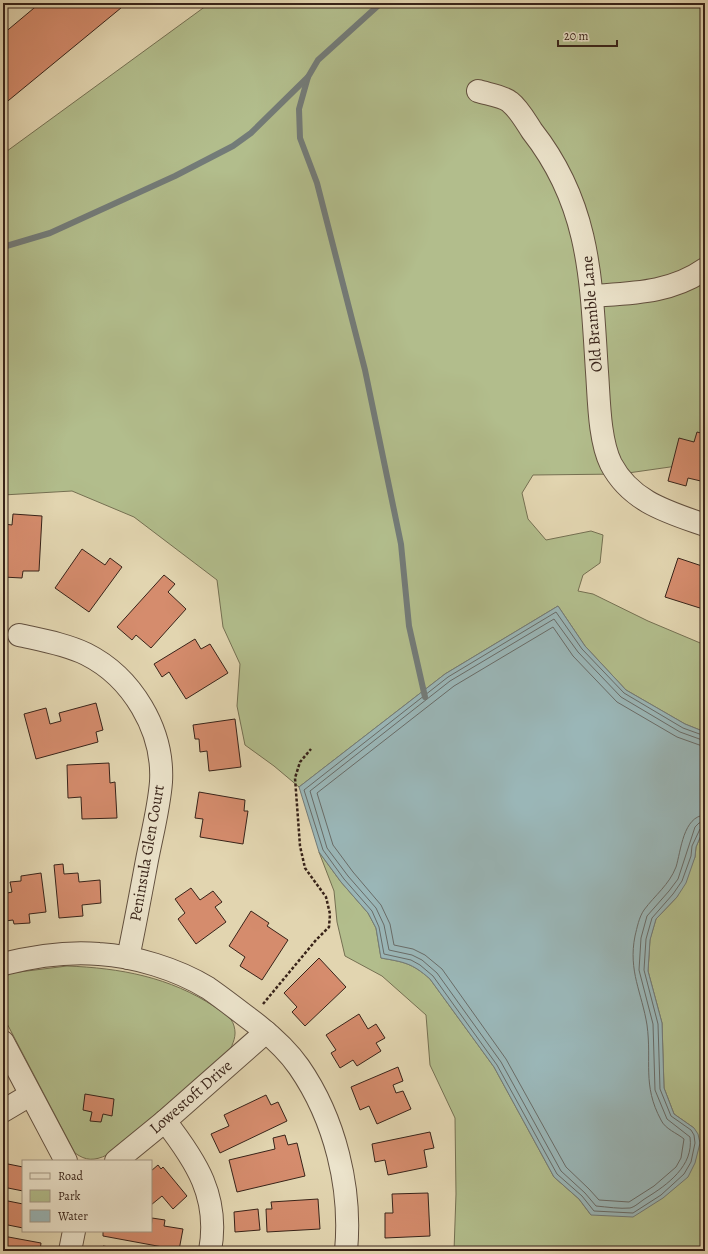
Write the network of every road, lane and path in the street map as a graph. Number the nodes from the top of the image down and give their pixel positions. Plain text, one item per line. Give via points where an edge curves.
1 (478, 91) dead end
2 (705, 269) edge
3 (592, 296) junction
4 (705, 525) edge
5 (19, 635) dead end
6 (311, 749) dead end
7 (128, 958) junction
8 (3, 964) edge
9 (258, 1026) junction
10 (3, 1042) edge
11 (30, 1096) junction
12 (3, 1111) edge
13 (165, 1120) junction
14 (65, 1160) edge
15 (117, 1160) edge
16 (74, 1232) edge
17 (70, 1251) edge
18 (210, 1251) edge
19 (346, 1251) edge

1 - 3 street, Old Bramble Lane via 510,101 560,172 572,196 581,224
2 - 3 street via 678,284 658,290
3 - 4 street, Old Bramble Lane via 602,430 610,463 629,487 652,506
5 - 7 street, Peninsula Glen Court via 85,654 107,667 128,685 153,729 159,754 161,781
6 - 9 path via 300,762 295,778 300,846 305,868 326,897 330,914 329,927 316,940
7 - 8 street via 99,954 62,954 35,956
7 - 9 street via 165,969 207,988
9 - 13 street, Lowestoft Drive
9 - 19 street via 280,1045 299,1067 317,1100 334,1142 342,1170 348,1208
10 - 11 street
11 - 12 street
11 - 14 street
13 - 15 street, Lowestoft Drive
13 - 18 street via 202,1176 207,1190 212,1223
16 - 17 street

